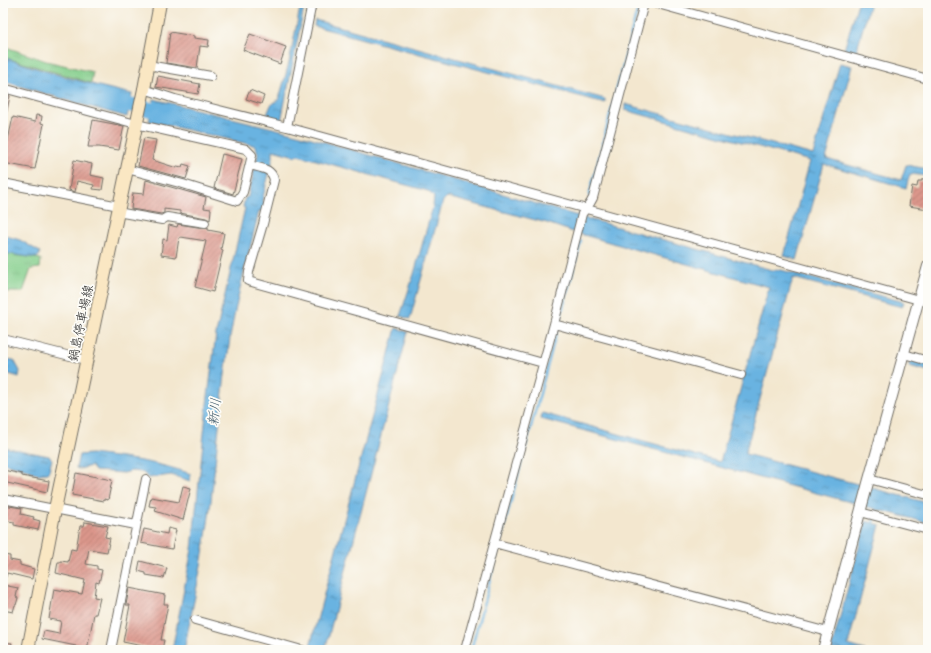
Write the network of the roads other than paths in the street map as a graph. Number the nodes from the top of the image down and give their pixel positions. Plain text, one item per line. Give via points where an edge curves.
1 (160, 3) edge
2 (312, 3) edge
3 (644, 3) edge
4 (654, 3) edge
5 (148, 65) junction
6 (211, 76) dead end
7 (928, 79) edge
8 (3, 88) edge
9 (144, 89) junction
10 (136, 124) junction
11 (287, 127) junction
12 (251, 166) junction
13 (127, 169) junction
14 (3, 183) edge
15 (118, 209) junction
16 (584, 212) junction
17 (205, 223) dead end
18 (928, 266) edge
19 (925, 289) edge
20 (919, 300) junction
21 (557, 324) junction
22 (3, 339) edge
23 (904, 354) junction
24 (86, 360) junction
25 (928, 361) edge
26 (544, 363) junction
27 (741, 375) dead end
28 (146, 479) dead end
29 (868, 481) junction
30 (928, 494) edge
31 (3, 499) edge
32 (55, 509) junction
33 (861, 510) junction
34 (136, 525) junction
35 (928, 530) edge
36 (494, 543) junction
37 (195, 620) dead end
38 (828, 632) junction
39 (28, 650) edge
40 (111, 650) edge
41 (302, 650) edge
42 (465, 650) edge
43 (823, 650) edge

1 - 5 main road, 鍋島停車場線
2 - 11 street
3 - 16 street via 593,198
4 - 7 street
5 - 6 street
5 - 9 main road, 鍋島停車場線
8 - 10 street
9 - 10 main road, 鍋島停車場線
9 - 11 street via 175,100
10 - 12 street via 246,149 252,155
10 - 13 main road, 鍋島停車場線
11 - 16 street
12 - 13 street via 243,192 237,201
12 - 26 street via 270,171 274,180 248,272 248,281
13 - 15 main road, 鍋島停車場線
14 - 15 street
15 - 17 street via 162,220 167,217
15 - 24 main road, 鍋島停車場線
16 - 20 street
16 - 21 street
18 - 19 street
19 - 20 street
20 - 23 street
21 - 26 street
21 - 27 street
22 - 24 street
23 - 25 street
23 - 29 street
24 - 32 main road, 鍋島停車場線
26 - 36 street
28 - 34 street
29 - 30 street
29 - 33 street
31 - 32 street
32 - 34 street
32 - 39 main road, 鍋島停車場線
33 - 35 street
33 - 38 street
34 - 40 street
36 - 38 street
36 - 42 street
37 - 41 street
38 - 43 street

